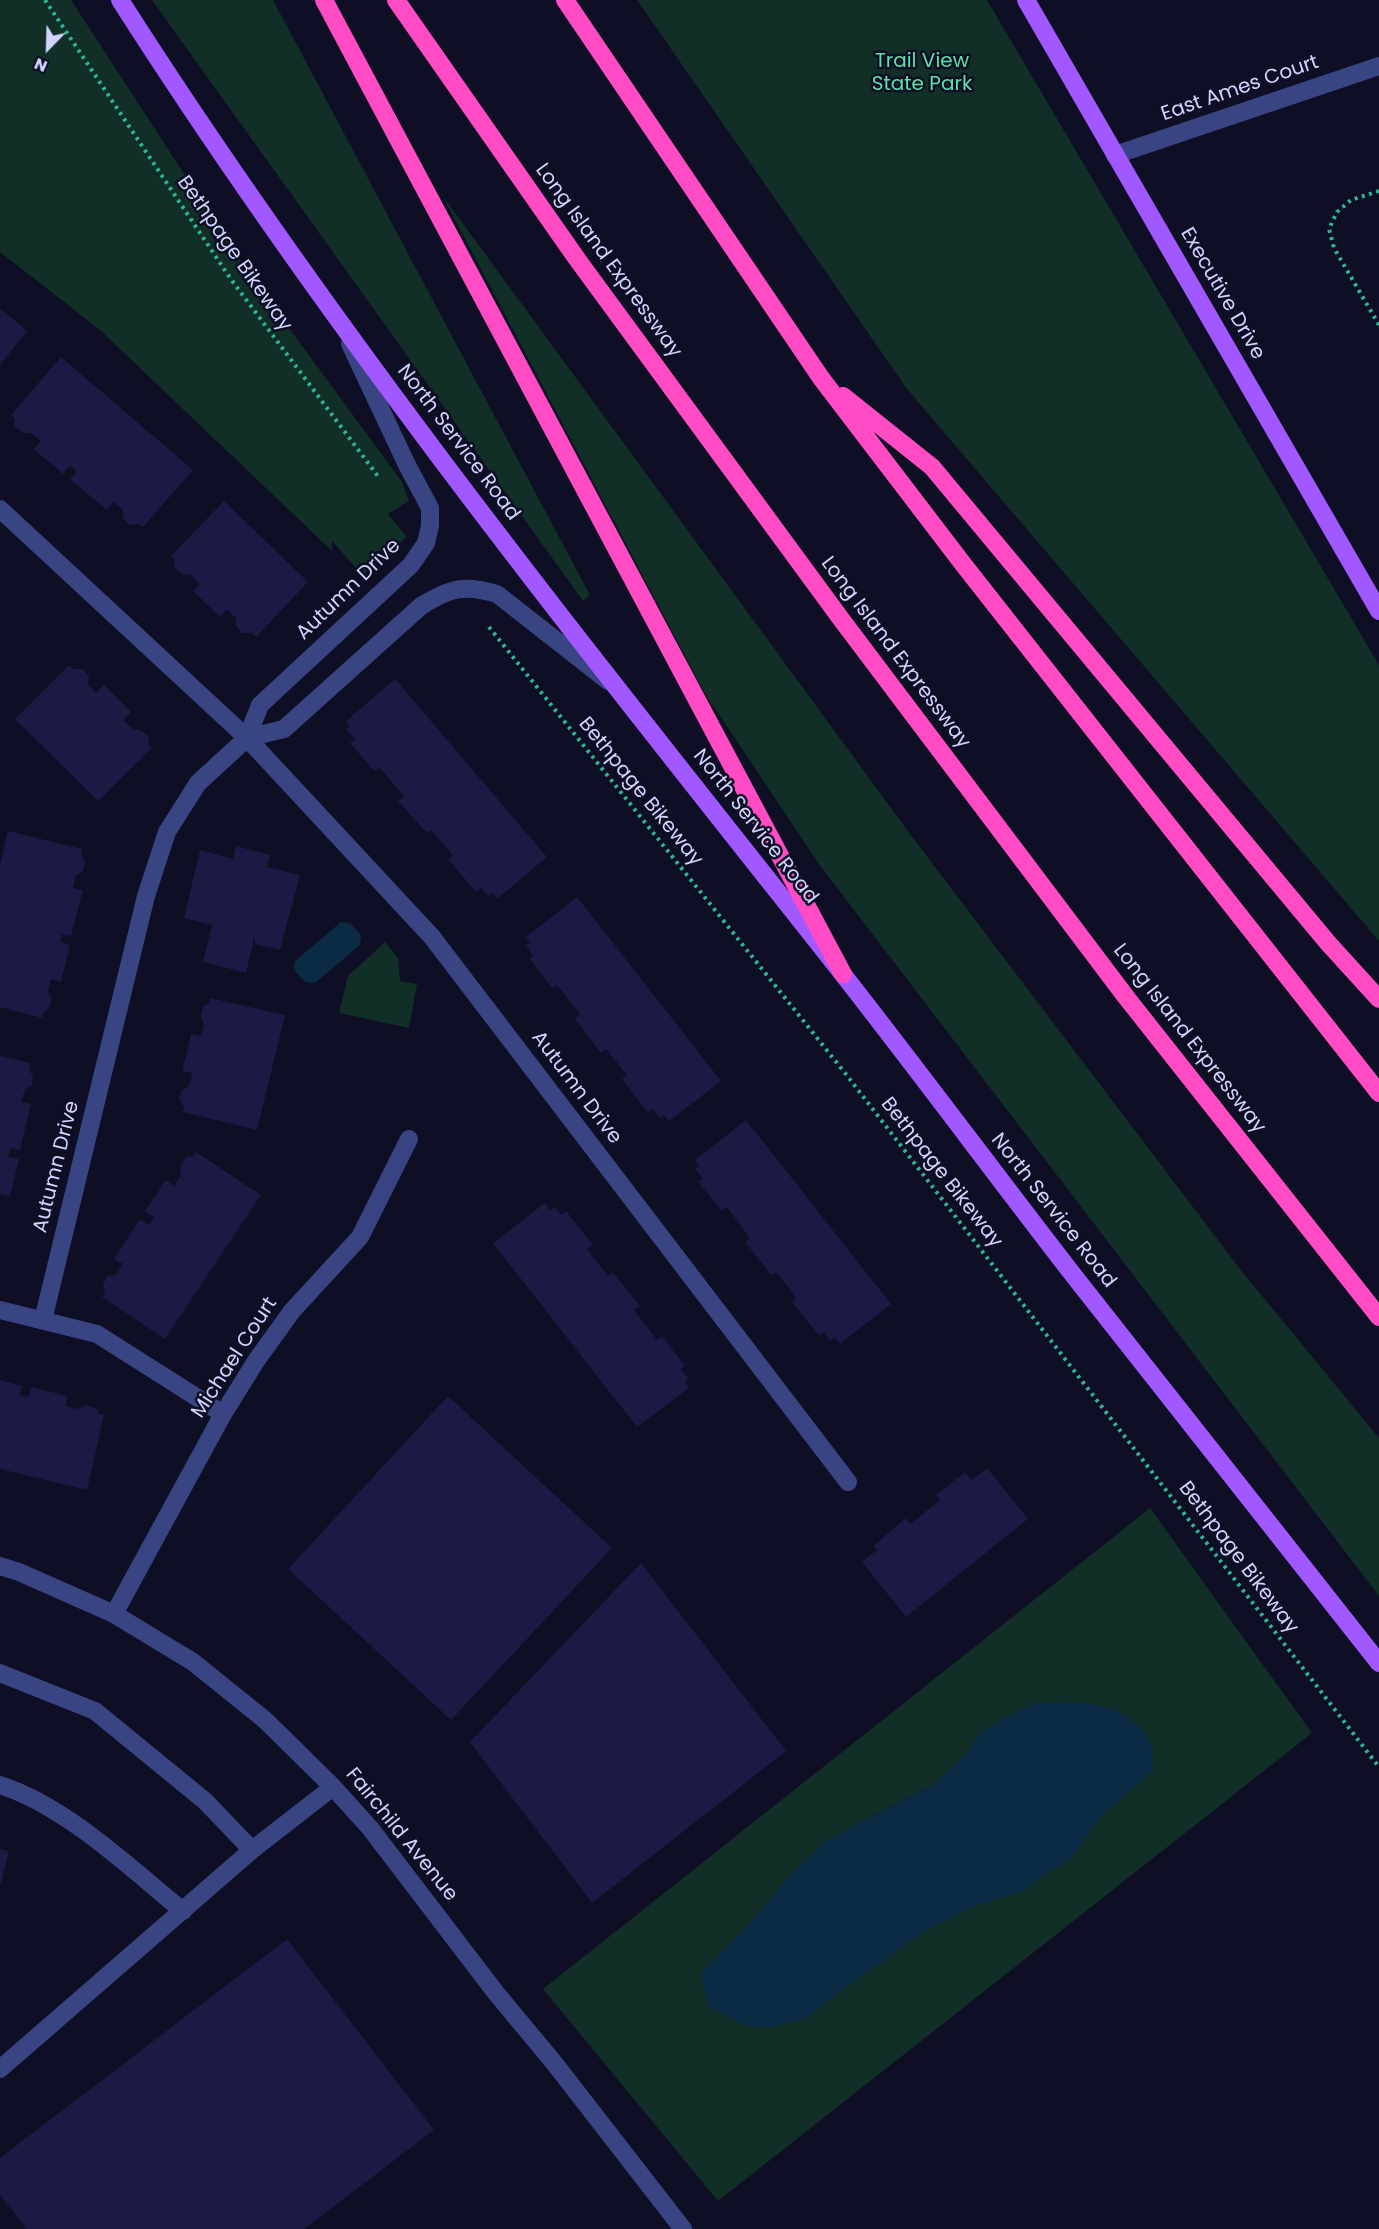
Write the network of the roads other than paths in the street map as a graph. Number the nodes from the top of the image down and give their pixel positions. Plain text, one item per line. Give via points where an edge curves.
1 (120, 0) edge
2 (324, 0) edge
3 (396, 0) edge
4 (565, 0) edge
5 (1026, 0) edge
6 (1379, 66) edge
7 (1115, 155) junction
8 (343, 328) junction
9 (820, 378) junction
10 (0, 508) edge
11 (1379, 611) edge
12 (615, 687) junction
13 (247, 738) junction
14 (843, 975) junction
15 (1379, 999) edge
16 (1379, 1093) edge
17 (409, 1139) dead end
18 (0, 1310) edge
19 (1379, 1317) edge
20 (43, 1320) junction
21 (223, 1414) junction
22 (848, 1482) dead end
23 (0, 1566) edge
24 (114, 1614) junction
25 (1379, 1663) edge
26 (0, 1673) edge
27 (0, 1785) edge
28 (333, 1787) junction
29 (252, 1850) junction
30 (183, 1911) junction
31 (0, 2069) edge
32 (683, 2229) edge

1 - 8 main road, North Service Road via 166,73
2 - 14 highway
3 - 19 highway, Long Island Expressway via 577,259 856,638 1126,997
4 - 9 highway
5 - 7 main road, Executive Drive
6 - 7 street, East Ames Court
7 - 11 main road, Executive Drive
8 - 12 main road, North Service Road
8 - 13 street, Autumn Drive via 430,508 430,526 426,543 411,566 260,705
9 - 15 highway via 932,467 1328,943
9 - 16 highway
10 - 13 street, Autumn Drive
12 - 13 street, Autumn Drive via 497,594 458,588 421,606 284,729
12 - 14 main road, North Service Road
13 - 20 street, Autumn Drive via 198,783 167,832 146,896
13 - 22 street, Autumn Drive via 432,937
14 - 25 main road, North Service Road
17 - 21 street, Michael Court via 360,1237 292,1311
18 - 20 street
20 - 21 street via 97,1334
21 - 24 street, Michael Court
23 - 24 street, Fairchild Avenue
24 - 28 street, Fairchild Avenue via 193,1662 265,1720
26 - 29 street via 95,1711 206,1801
27 - 30 street via 17,1790 73,1823
28 - 29 street
28 - 32 street, Fairchild Avenue via 370,1828
29 - 30 street
30 - 31 street

